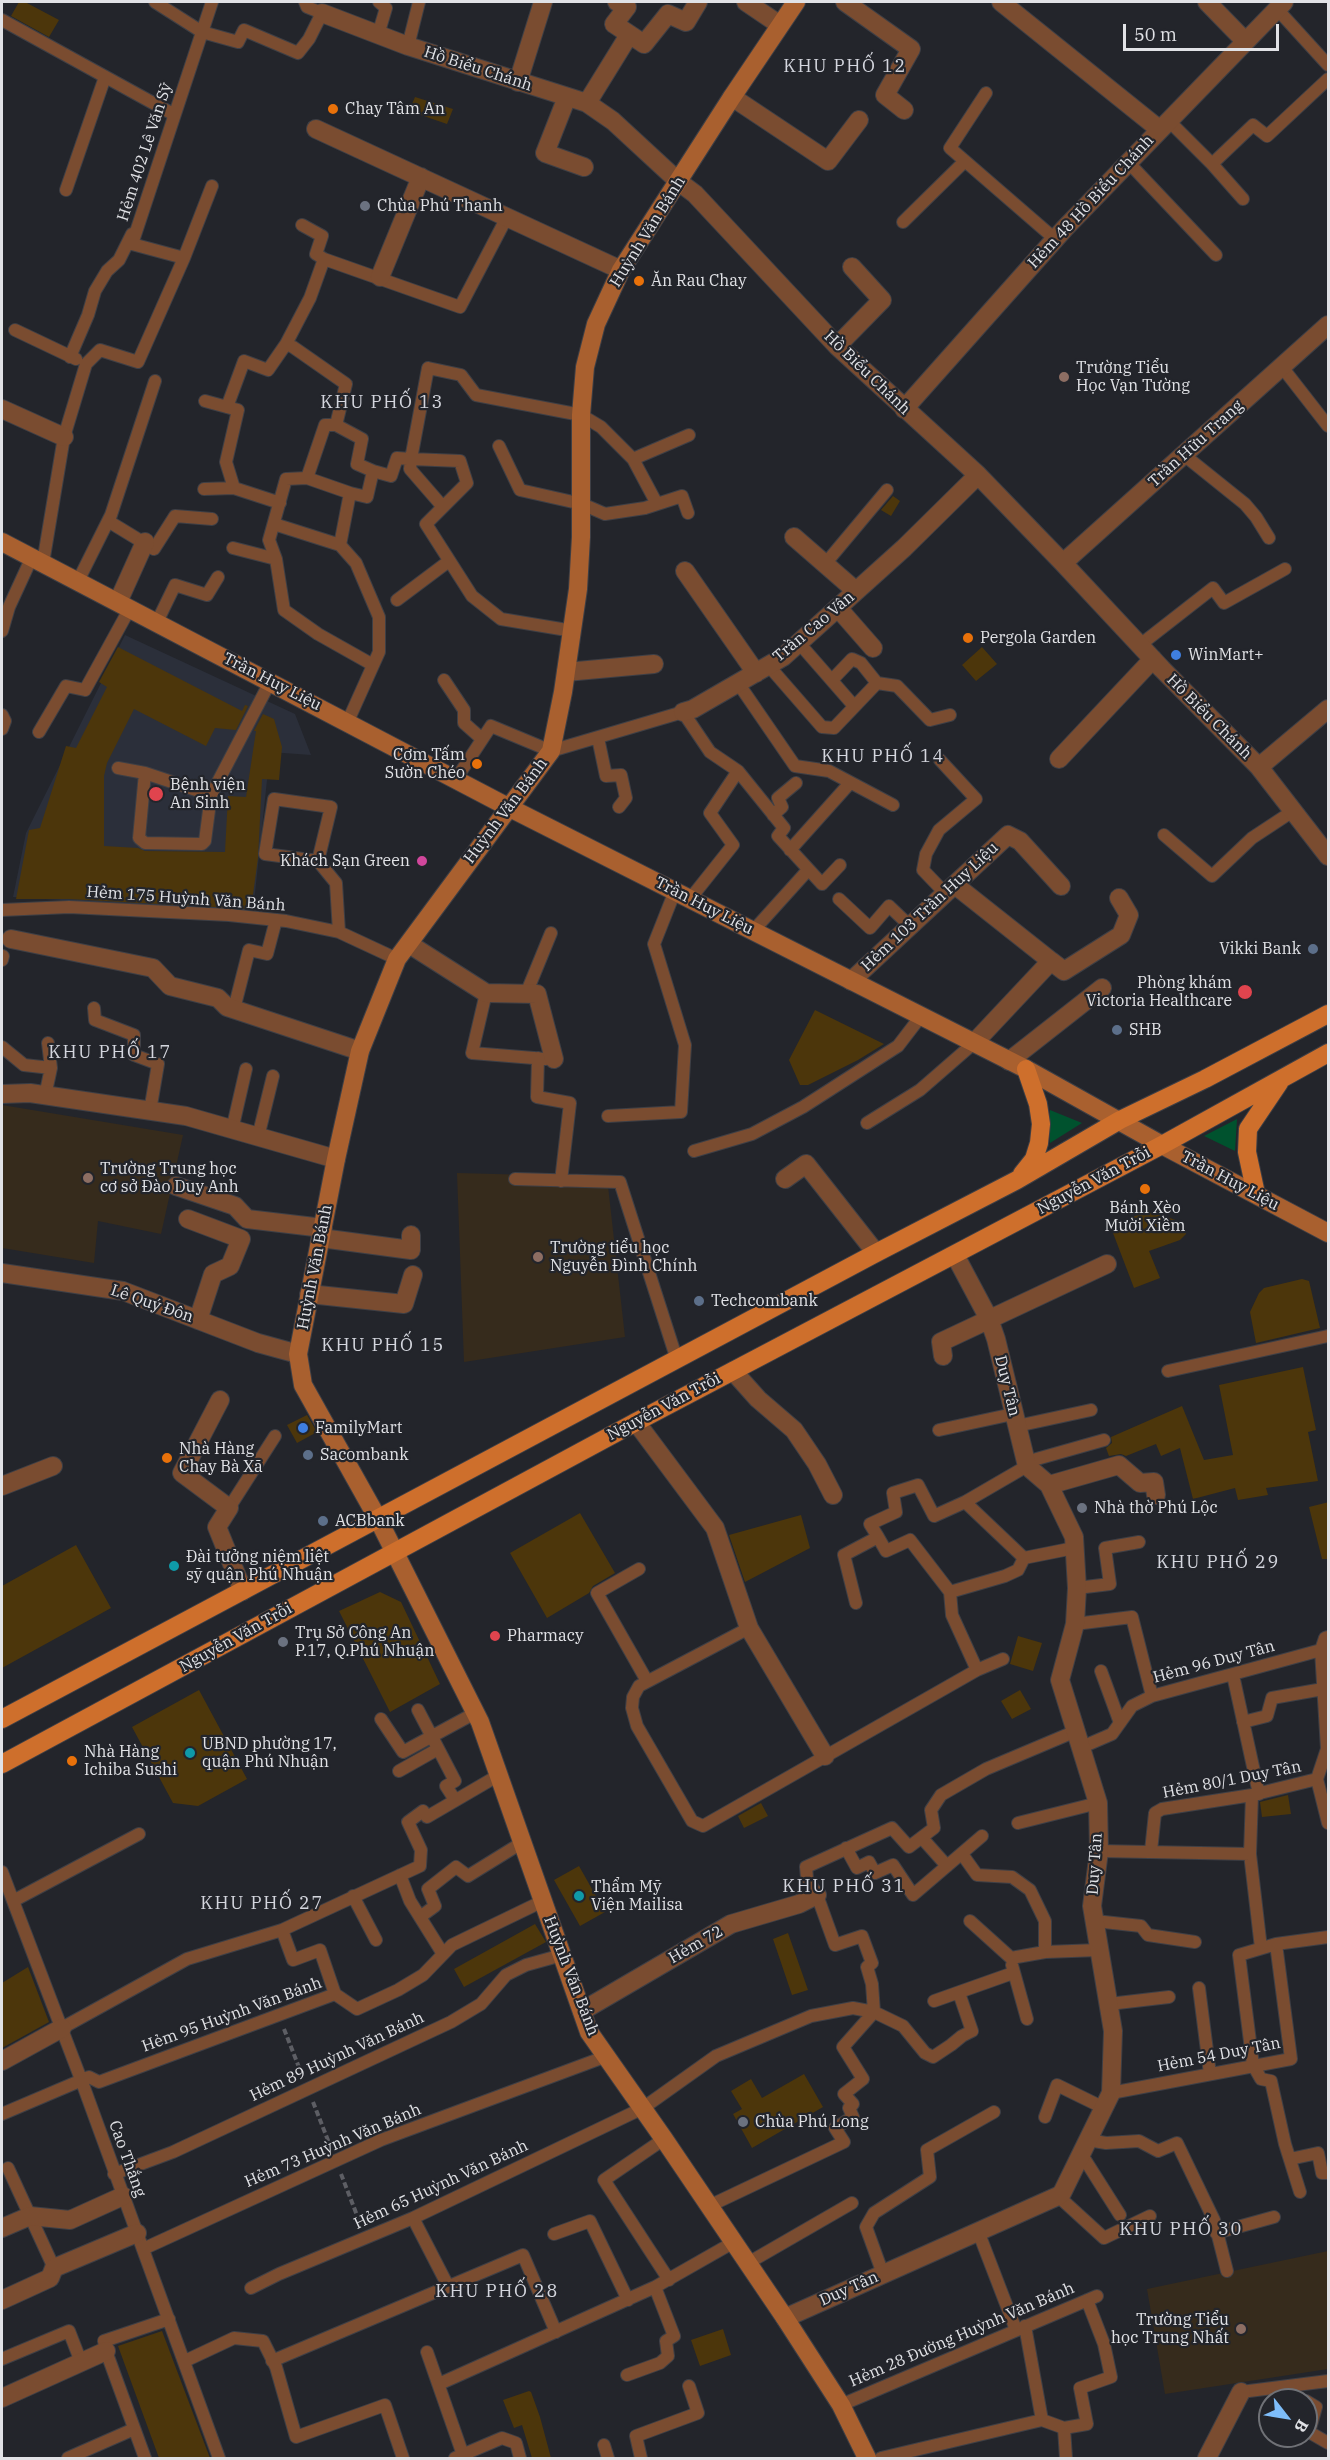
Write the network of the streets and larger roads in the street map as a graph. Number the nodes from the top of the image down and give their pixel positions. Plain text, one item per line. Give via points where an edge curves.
1 (543, 2) edge
2 (617, 2) edge
3 (698, 2) edge
4 (746, 2) edge
5 (796, 2) edge
6 (845, 2) edge
7 (1000, 2) edge
8 (1207, 2) edge
9 (1281, 5) edge
10 (322, 13) road end
11 (780, 25) junction
12 (629, 35) junction
13 (1245, 41) junction
14 (518, 82) junction
15 (567, 96) junction
16 (732, 97) junction
17 (587, 103) junction
18 (904, 110) dead end
19 (858, 120) dead end
20 (1164, 125) junction
21 (316, 129) dead end
22 (584, 167) dead end
23 (421, 177) junction
24 (679, 182) junction
25 (852, 267) dead end
26 (621, 270) junction
27 (380, 278) road end
28 (1329, 326) edge
29 (837, 346) junction
30 (904, 409) junction
31 (2, 410) edge
32 (64, 437) road end
33 (978, 475) junction
34 (794, 537) dead end
35 (2, 542) edge
36 (145, 542) road end
37 (1064, 563) junction
38 (685, 571) dead end
39 (856, 591) junction
40 (124, 605) junction
41 (838, 608) junction
42 (873, 648) dead end
43 (1153, 660) junction
44 (654, 664) dead end
45 (762, 669) junction
46 (567, 672) junction
47 (1329, 709) edge
48 (683, 712) road end
49 (1059, 759) dead end
50 (1259, 767) junction
51 (508, 807) junction
52 (1329, 856) edge
53 (1061, 886) dead end
54 (950, 889) junction
55 (1119, 898) dead end
56 (11, 939) dead end
57 (409, 944) junction
58 (1051, 961) junction
59 (851, 981) junction
60 (1102, 988) dead end
61 (1329, 1014) edge
62 (974, 1043) junction
63 (360, 1051) junction
64 (1329, 1053) edge
65 (546, 1059) road end
66 (1018, 1065) junction
67 (1285, 1076) junction
68 (2, 1094) edge
69 (1120, 1120) junction
70 (1162, 1145) junction
71 (822, 1154) dead end
72 (336, 1160) junction
73 (806, 1164) junction
74 (785, 1179) dead end
75 (1017, 1180) junction
76 (176, 1186) dead end
77 (1256, 1194) junction
78 (189, 1219) dead end
79 (322, 1233) junction
80 (1329, 1233) edge
81 (411, 1235) dead end
82 (876, 1253) junction
83 (955, 1255) junction
84 (1107, 1264) dead end
85 (2, 1273) edge
86 (413, 1275) dead end
87 (309, 1294) junction
88 (989, 1319) junction
89 (198, 1320) junction
90 (297, 1354) junction
91 (943, 1356) dead end
92 (733, 1371) junction
93 (220, 1401) dead end
94 (636, 1422) junction
95 (53, 1466) dead end
96 (1049, 1485) junction
97 (2, 1486) edge
98 (833, 1495) dead end
99 (1156, 1495) dead end
100 (378, 1519) junction
101 (394, 1552) junction
102 (243, 1591) junction
103 (2, 1719) edge
104 (825, 1756) road end
105 (2, 1764) edge
106 (817, 1895) road end
107 (582, 2011) junction
108 (62, 2028) road end
109 (2, 2061) edge
110 (123, 2196) road end
111 (2, 2228) edge
112 (140, 2241) road end
113 (2, 2300) edge
114 (785, 2319) junction
115 (106, 2352) road end
116 (1241, 2392) road end
117 (2, 2398) edge
118 (867, 2458) edge
119 (1207, 2458) edge

1 - 14 street
2 - 12 street via 627,7 614,24
3 - 12 street via 686,21 668,14 644,44
4 - 11 street
5 - 11 street, Huỳnh Văn Bánh
6 - 18 street via 911,49 885,95
7 - 20 street
8 - 13 street
9 - 13 street, Hẻm 48 Hồ Biểu Chánh
10 - 14 street, Hồ Biểu Chánh
11 - 16 street, Huỳnh Văn Bánh
12 - 17 street
13 - 20 street, Hẻm 48 Hồ Biểu Chánh
14 - 15 street, Hồ Biểu Chánh
15 - 17 street, Hồ Biểu Chánh
15 - 22 street via 545,153
16 - 19 street via 828,161
16 - 24 street, Huỳnh Văn Bánh
17 - 24 street, Hồ Biểu Chánh via 613,121
20 - 30 street, Hẻm 48 Hồ Biểu Chánh via 1055,239
21 - 23 street
23 - 26 street
23 - 27 street
24 - 26 street, Huỳnh Văn Bánh
24 - 29 street, Hồ Biểu Chánh via 695,194
25 - 29 street via 882,300
26 - 46 street, Huỳnh Văn Bánh via 596,324 585,367 579,578
28 - 37 street, Trần Hữu Trang
29 - 30 street, Hồ Biểu Chánh
30 - 33 street, Hồ Biểu Chánh
31 - 32 street
33 - 37 street, Hồ Biểu Chánh
33 - 39 street, Trần Cao Vân
34 - 39 street
35 - 40 street, Trần Huy Liệu
36 - 40 street
37 - 43 street, Hồ Biểu Chánh
38 - 45 street
39 - 41 street, Trần Cao Vân
40 - 51 street, Trần Huy Liệu
41 - 42 street
41 - 45 street, Trần Cao Vân via 783,657
43 - 49 street
43 - 50 street, Hồ Biểu Chánh
44 - 46 street
45 - 48 street, Trần Cao Vân
46 - 51 street, Huỳnh Văn Bánh via 551,751
47 - 50 street
50 - 52 street, Hồ Biểu Chánh
51 - 57 street, Huỳnh Văn Bánh
51 - 59 street, Trần Huy Liệu
53 - 54 street, Hẻm 103 Trần Huy Liệu via 1020,841 1008,835
54 - 58 street
54 - 59 street, Hẻm 103 Trần Huy Liệu
55 - 58 street via 1129,915 1120,935 1064,971
56 - 63 street via 153,968 170,986 218,998 228,1007
57 - 63 street, Huỳnh Văn Bánh via 397,959
57 - 65 street via 486,993 537,994
58 - 62 street
59 - 62 street, Trần Huy Liệu
60 - 66 street
61 - 69 main road
62 - 66 street, Trần Huy Liệu
63 - 72 street, Huỳnh Văn Bánh
64 - 67 main road, Nguyễn Văn Trỗi
66 - 69 street, Trần Huy Liệu
66 - 75 main road via 1038,1104 1041,1124 1034,1159
67 - 70 main road, Nguyễn Văn Trỗi
67 - 77 main road via 1248,1129 1247,1152
68 - 72 street via 45,1096 186,1116
69 - 70 street, Trần Huy Liệu
69 - 75 main road
70 - 77 street, Trần Huy Liệu
70 - 83 main road, Nguyễn Văn Trỗi
71 - 73 street
72 - 79 street, Huỳnh Văn Bánh
73 - 74 street
73 - 82 street
75 - 82 main road
76 - 79 street via 236,1206 247,1219
77 - 80 street, Trần Huy Liệu
78 - 89 street via 241,1239 230,1266 213,1274
79 - 81 street via 411,1250
79 - 87 street, Huỳnh Văn Bánh
82 - 100 main road
83 - 88 street, Duy Tân
83 - 92 main road, Nguyễn Văn Trỗi
84 - 88 street
85 - 89 street, Lê Quý Ðôn via 123,1291
86 - 87 street via 404,1304
87 - 90 street, Huỳnh Văn Bánh
88 - 91 street via 941,1341
88 - 96 street, Duy Tân via 1026,1464
89 - 90 street, Lê Quý Ðôn
90 - 100 street, Huỳnh Văn Bánh via 303,1385
92 - 94 main road, Nguyễn Văn Trỗi
92 - 98 street via 794,1430
93 - 102 street via 182,1473 229,1508 217,1527
94 - 101 main road, Nguyễn Văn Trỗi
94 - 104 street via 716,1528 749,1628
95 - 97 street
96 - 99 street via 1119,1465 1140,1483 1154,1482
96 - 114 street, Duy Tân via 1074,1537 1076,1624 1060,1680 1098,1803 1092,1906 1113,2031 1107,2101 1058,2196
100 - 101 street, Huỳnh Văn Bánh
100 - 102 main road
101 - 105 main road, Nguyễn Văn Trỗi
101 - 107 street, Huỳnh Văn Bánh via 475,1713
102 - 103 main road
106 - 107 street, Hẻm 72 via 731,1924
107 - 114 street, Huỳnh Văn Bánh via 589,2032
108 - 109 street
110 - 111 street via 70,2220 30,2216
112 - 113 street via 54,2268 50,2278
114 - 118 street, Huỳnh Văn Bánh via 841,2405
115 - 117 street
116 - 119 street

